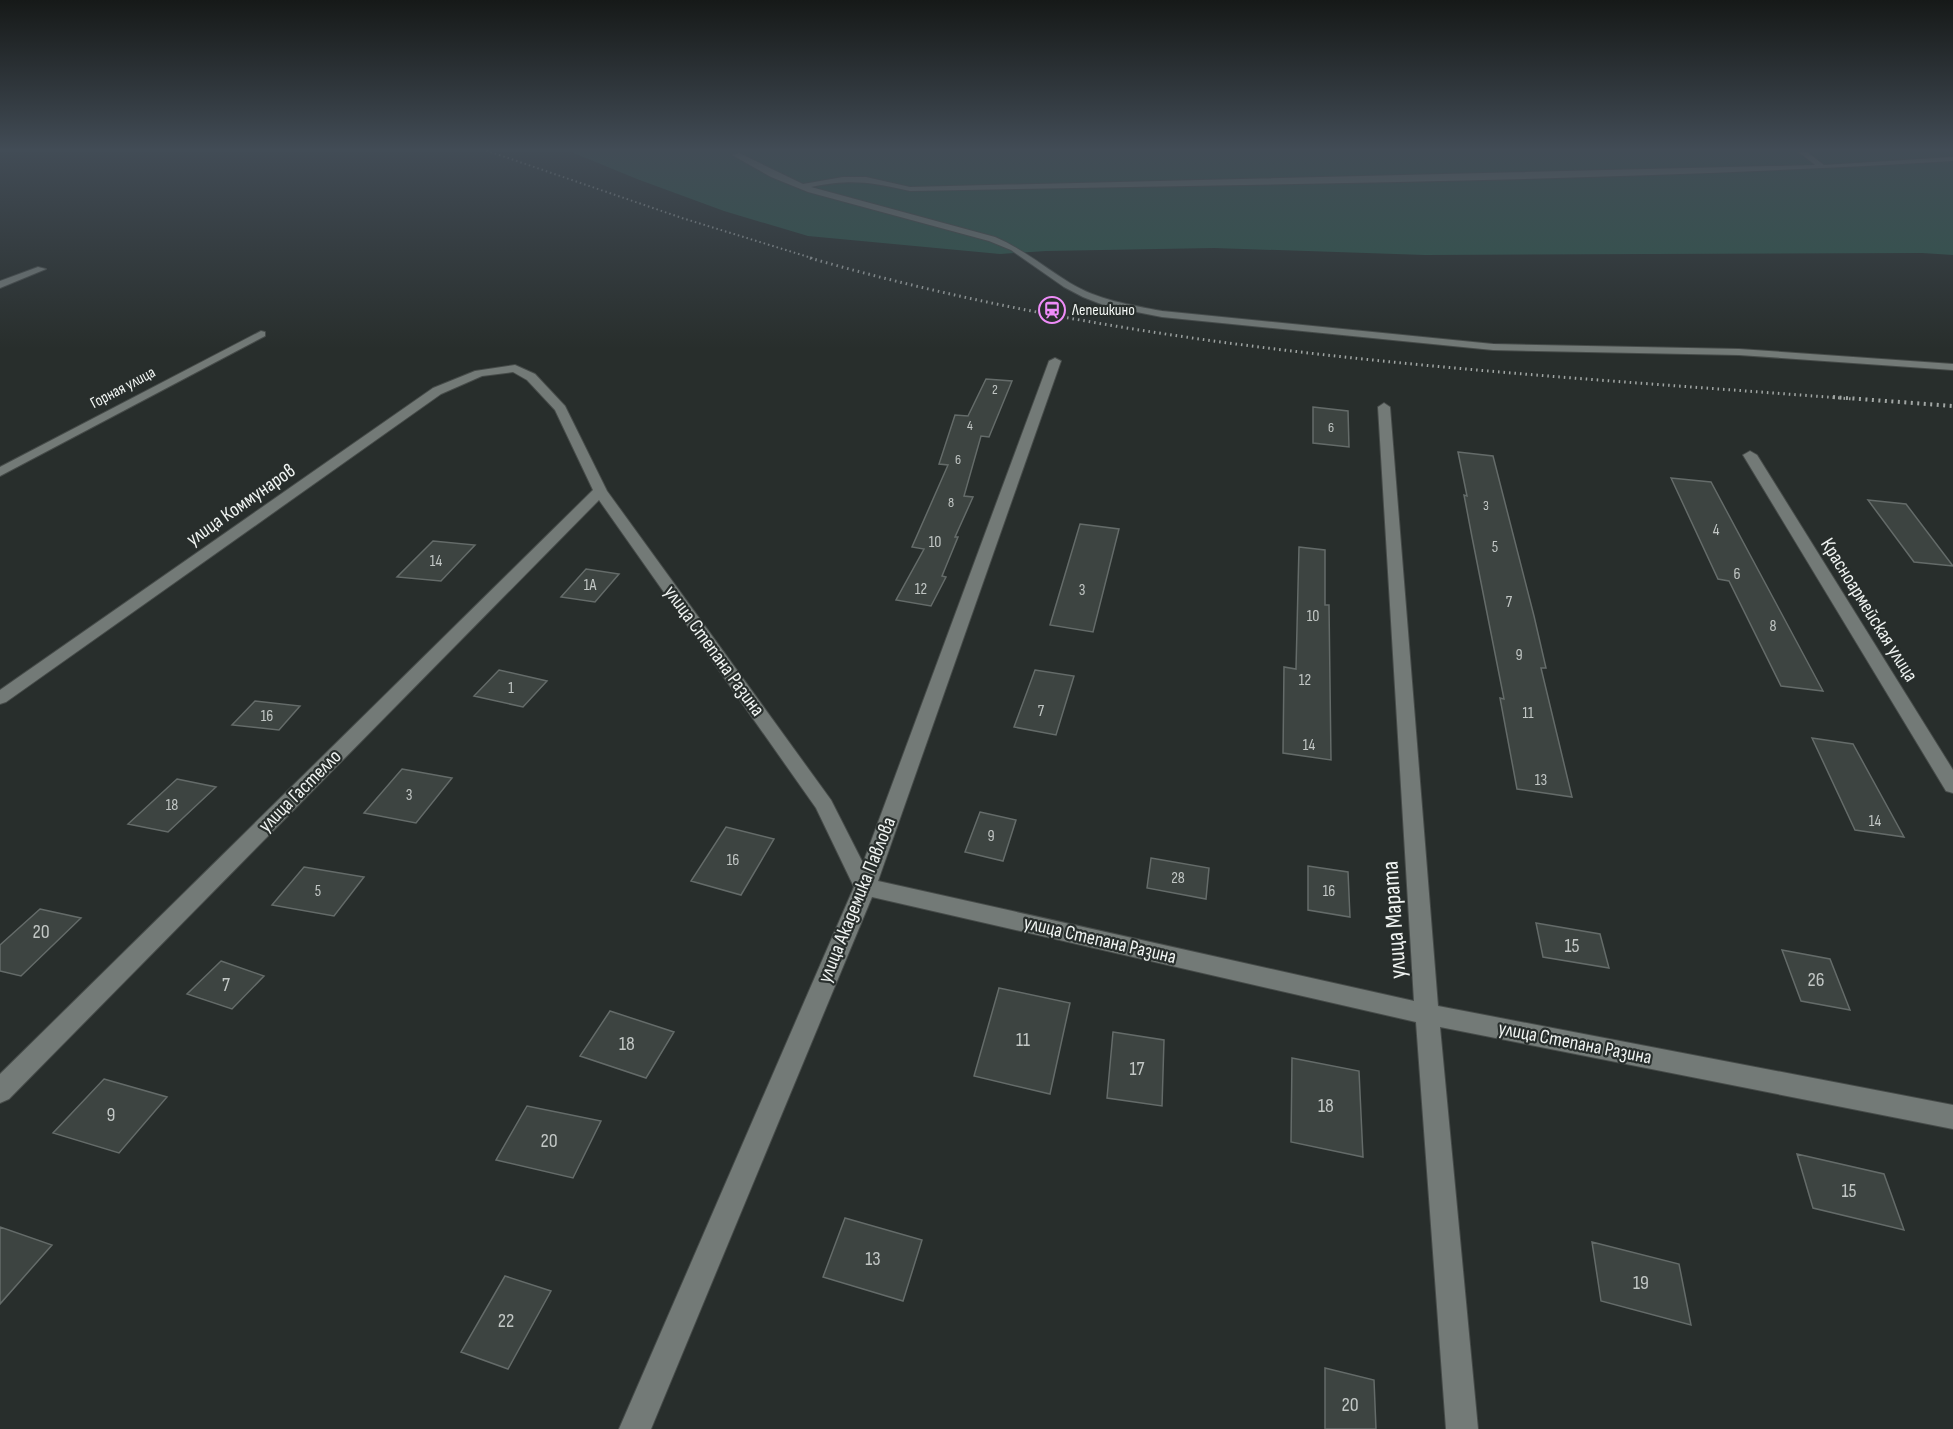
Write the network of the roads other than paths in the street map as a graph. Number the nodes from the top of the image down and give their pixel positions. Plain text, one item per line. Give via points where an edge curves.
1 (902, 216) edge
2 (41, 269) dead end
3 (0, 285) edge
4 (261, 334) dead end
5 (1055, 362) dead end
6 (1953, 367) edge
7 (515, 368) joint
8 (1384, 407) dead end
9 (1750, 455) dead end
10 (0, 472) edge
11 (600, 491) junction
12 (0, 698) edge
13 (1953, 786) edge
14 (866, 887) junction
15 (1427, 1014) junction
16 (0, 1091) edge
17 (1953, 1117) edge
18 (635, 1429) edge
19 (1462, 1429) edge

1 - 6 lane via 992,239 1086,295 1109,304 1162,314 1493,347 1749,352
2 - 3 street
4 - 10 street, Горная улица
5 - 14 street, улица Академика Павлова
7 - 11 street, улица Степана Разина via 531,377 561,409
7 - 12 street, улица Коммунаров via 479,373 437,391
8 - 15 street, улица Марата
9 - 13 street, Красноармейская улица
11 - 14 street, улица Степана Разина via 824,805
11 - 16 street, улица Гастелло
14 - 15 street, улица Степана Разина
14 - 18 street, улица Академика Павлова
15 - 17 street, улица Степана Разина
15 - 19 street, улица Марата

